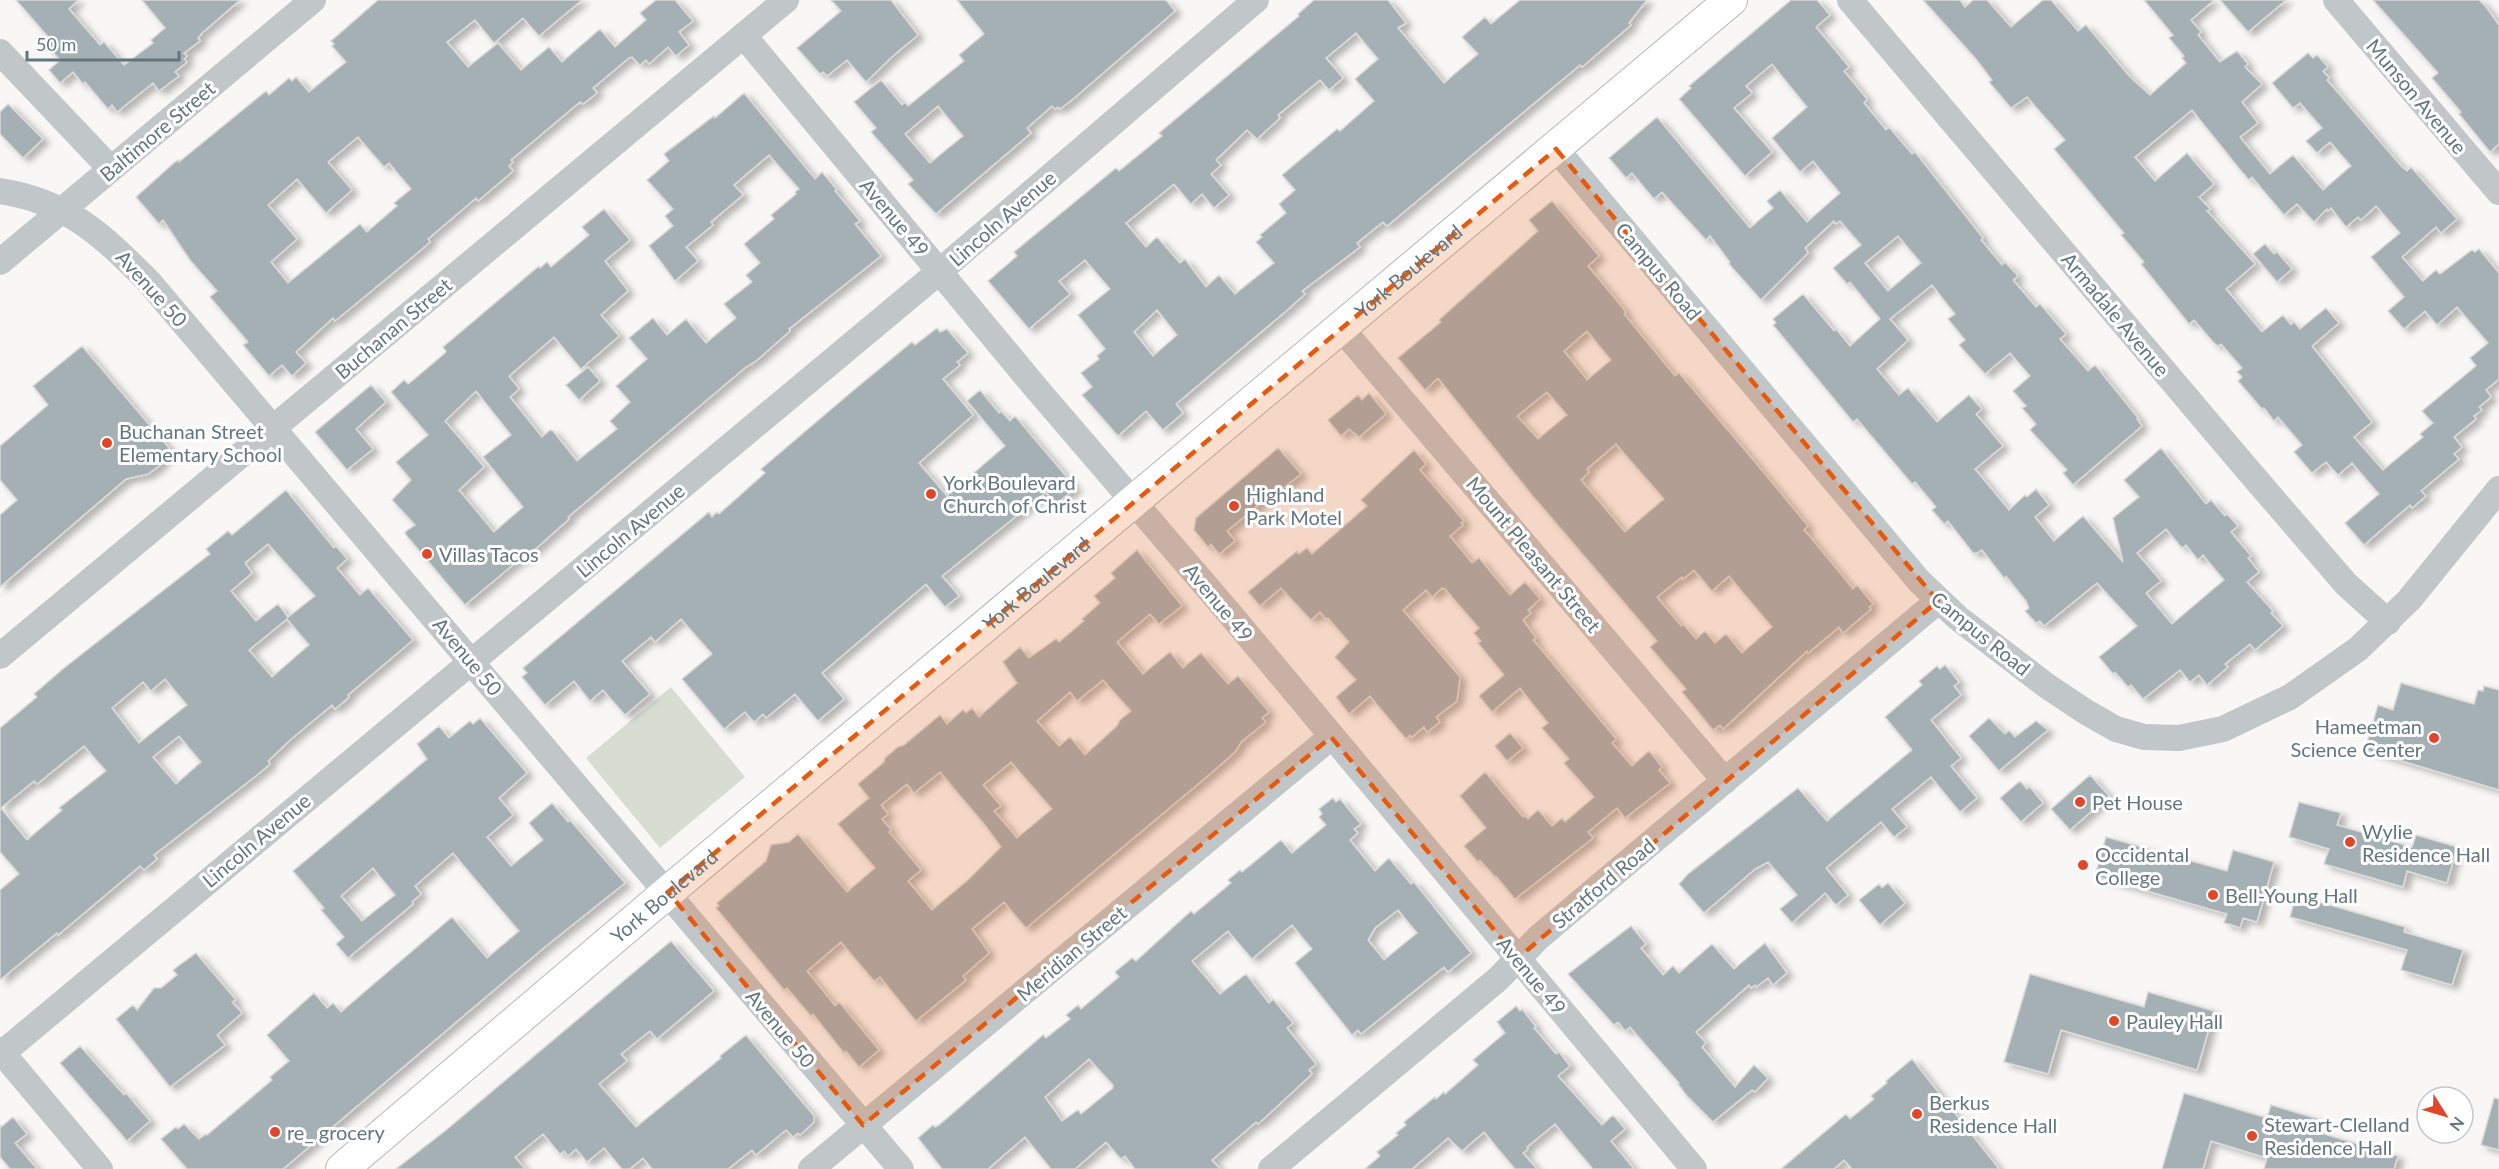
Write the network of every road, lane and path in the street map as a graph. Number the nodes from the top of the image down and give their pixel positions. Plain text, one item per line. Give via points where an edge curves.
1 (313, 0) edge
2 (786, 0) edge
3 (1256, 0) edge
4 (1731, 0) edge
5 (1850, 0) edge
6 (2336, 0) edge
7 (744, 36) junction
8 (0, 52) edge
9 (1556, 149) junction
10 (111, 169) junction
11 (0, 191) edge
12 (2499, 192) edge
13 (64, 210) junction
14 (0, 262) edge
15 (940, 271) junction
16 (1341, 328) junction
17 (273, 428) junction
18 (2499, 489) edge
19 (1134, 502) junction
20 (1938, 601) junction
21 (2388, 622) junction
22 (0, 656) edge
23 (472, 661) junction
24 (1331, 737) junction
25 (1725, 781) junction
26 (668, 892) junction
27 (1518, 958) junction
28 (1, 1053) edge
29 (863, 1125) junction
30 (100, 1169) edge
31 (342, 1169) edge
32 (811, 1169) edge
33 (901, 1169) edge
34 (1271, 1169) edge
35 (1694, 1169) edge

1 - 10 street, Baltimore Street
2 - 7 street, Buchanan Street
3 - 15 street, Lincoln Avenue
4 - 9 main road, York Boulevard
5 - 21 street, Armadale Avenue via 2346,584
6 - 12 street, Munson Avenue
7 - 15 street, Avenue 49
7 - 17 street, Buchanan Street
8 - 10 street
9 - 16 main road, York Boulevard
9 - 20 street, Campus Road
10 - 13 street, Baltimore Street
11 - 13 street, Avenue 50
13 - 14 street, Baltimore Street
13 - 17 street, Avenue 50 via 105,238 149,282
15 - 19 street, Avenue 49
15 - 23 street, Lincoln Avenue
16 - 19 main road, York Boulevard
16 - 25 street, Mount Pleasant Street
17 - 22 street, Buchanan Street
17 - 23 street, Avenue 50
18 - 21 street, Campus Road
19 - 24 street, Avenue 49
19 - 26 main road, York Boulevard
20 - 21 street, Campus Road via 2085,712 2116,729 2144,737 2179,738 2223,729 2290,697 2358,649
20 - 25 street, Stratford Road
23 - 26 street, Avenue 50
23 - 28 street, Lincoln Avenue
24 - 27 street, Avenue 49
24 - 29 street, Meridian Street
25 - 27 street, Stratford Road
26 - 29 street, Avenue 50
26 - 31 main road, York Boulevard
27 - 34 street, Stratford Road
27 - 35 street, Avenue 49
28 - 30 street
29 - 32 street, Meridian Street
29 - 33 street, Avenue 50

